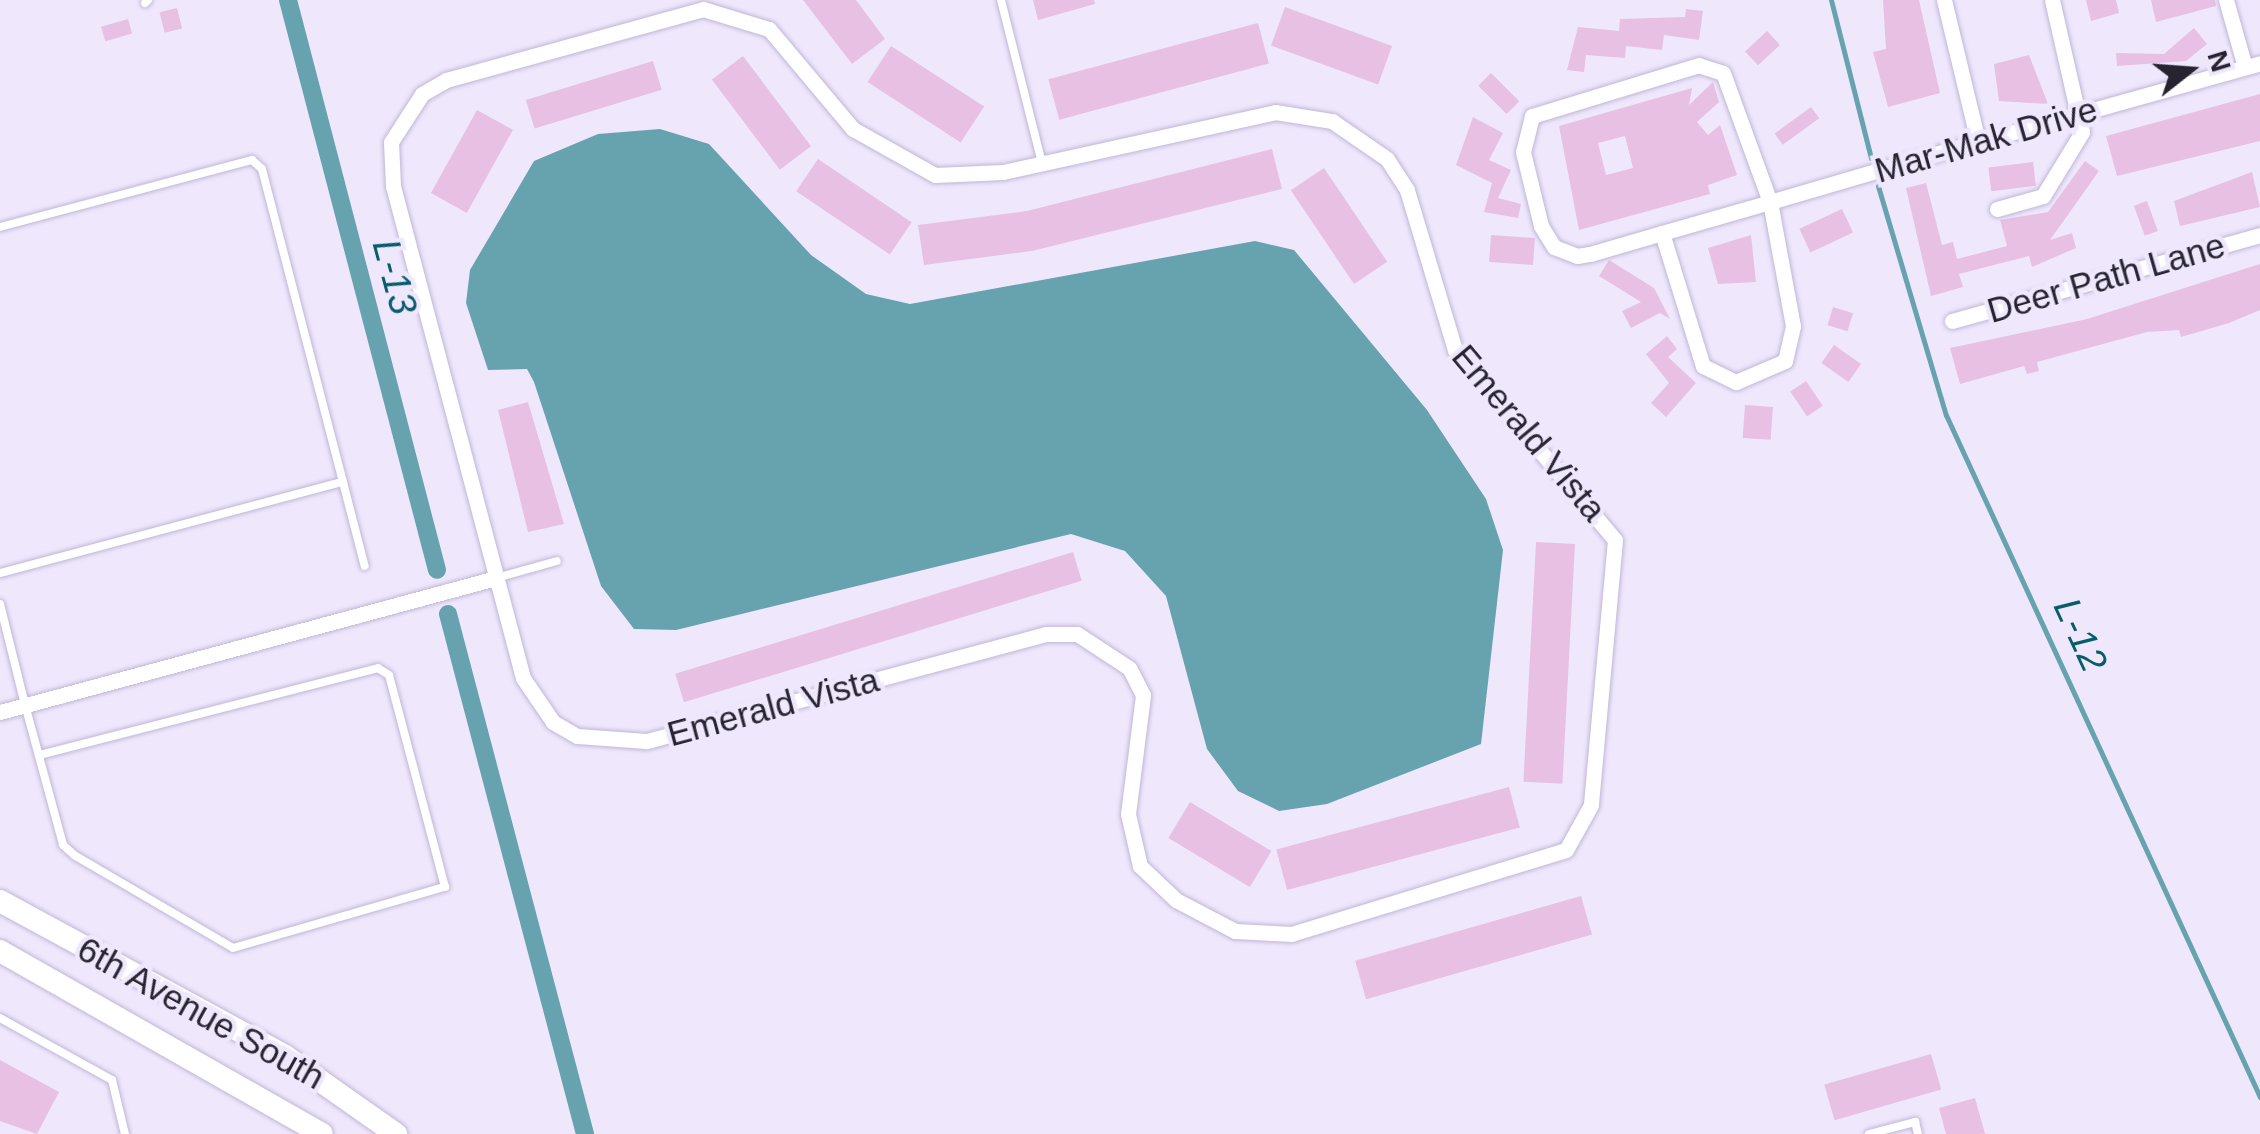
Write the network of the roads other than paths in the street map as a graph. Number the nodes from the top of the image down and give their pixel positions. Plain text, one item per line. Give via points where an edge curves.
1 (1002, 0) edge
2 (1944, 0) edge
3 (2052, 0) edge
4 (2226, 0) edge
5 (2252, 65) edge
6 (2082, 114) junction
7 (1978, 142) junction
8 (1042, 163) junction
9 (1770, 202) junction
10 (1997, 209) dead end
11 (0, 226) edge
12 (1662, 234) junction
13 (2260, 236) edge
14 (1952, 322) dead end
15 (343, 482) junction
16 (557, 561) dead end
17 (364, 566) dead end
18 (0, 573) edge
19 (496, 578) junction
20 (0, 604) edge
21 (0, 696) edge
22 (24, 701) junction
23 (0, 712) edge
24 (39, 755) junction
25 (0, 902) edge
26 (0, 951) edge
27 (0, 1018) edge
28 (125, 1134) edge
29 (322, 1134) edge
30 (396, 1134) edge
31 (1869, 1134) edge
32 (1918, 1134) edge

1 - 8 lane
2 - 7 street
3 - 6 street
4 - 5 street
5 - 6 street, Mar-Mak Drive
6 - 7 street, Mar-Mak Drive
6 - 10 street via 2082,132 2043,196
7 - 9 street, Mar-Mak Drive
8 - 19 street, Emerald Vista via 965,178 904,164 853,129 769,29 717,10 422,94 391,142 391,175
8 - 19 street, Emerald Vista via 1275,112 1332,121 1388,159 1407,190 1455,350 1616,540 1591,806 1566,850 1292,934 1235,930 1176,900 1140,866 1128,814 1144,694 1103,645 1046,634 612,742 577,736 537,704
9 - 12 street, Mar-Mak Drive
9 - 12 street via 1794,338 1785,361 1748,380 1723,380 1703,366
9 - 12 street, Mar-Mak Drive via 1723,73 1700,65 1542,108 1525,127 1541,226 1554,246 1577,256
11 - 15 lane via 252,160 262,168
13 - 14 street, Deer Path Lane
15 - 17 lane
15 - 18 lane
16 - 19 lane
19 - 22 street
20 - 22 lane
21 - 22 street
22 - 23 street
22 - 24 lane
24 - 24 lane via 63,845 233,948 445,887 388,675 378,668
25 - 30 street, 6th Avenue South via 285,1056
26 - 29 street, 6th Avenue South
27 - 28 lane via 112,1080
31 - 32 lane via 1915,1122

